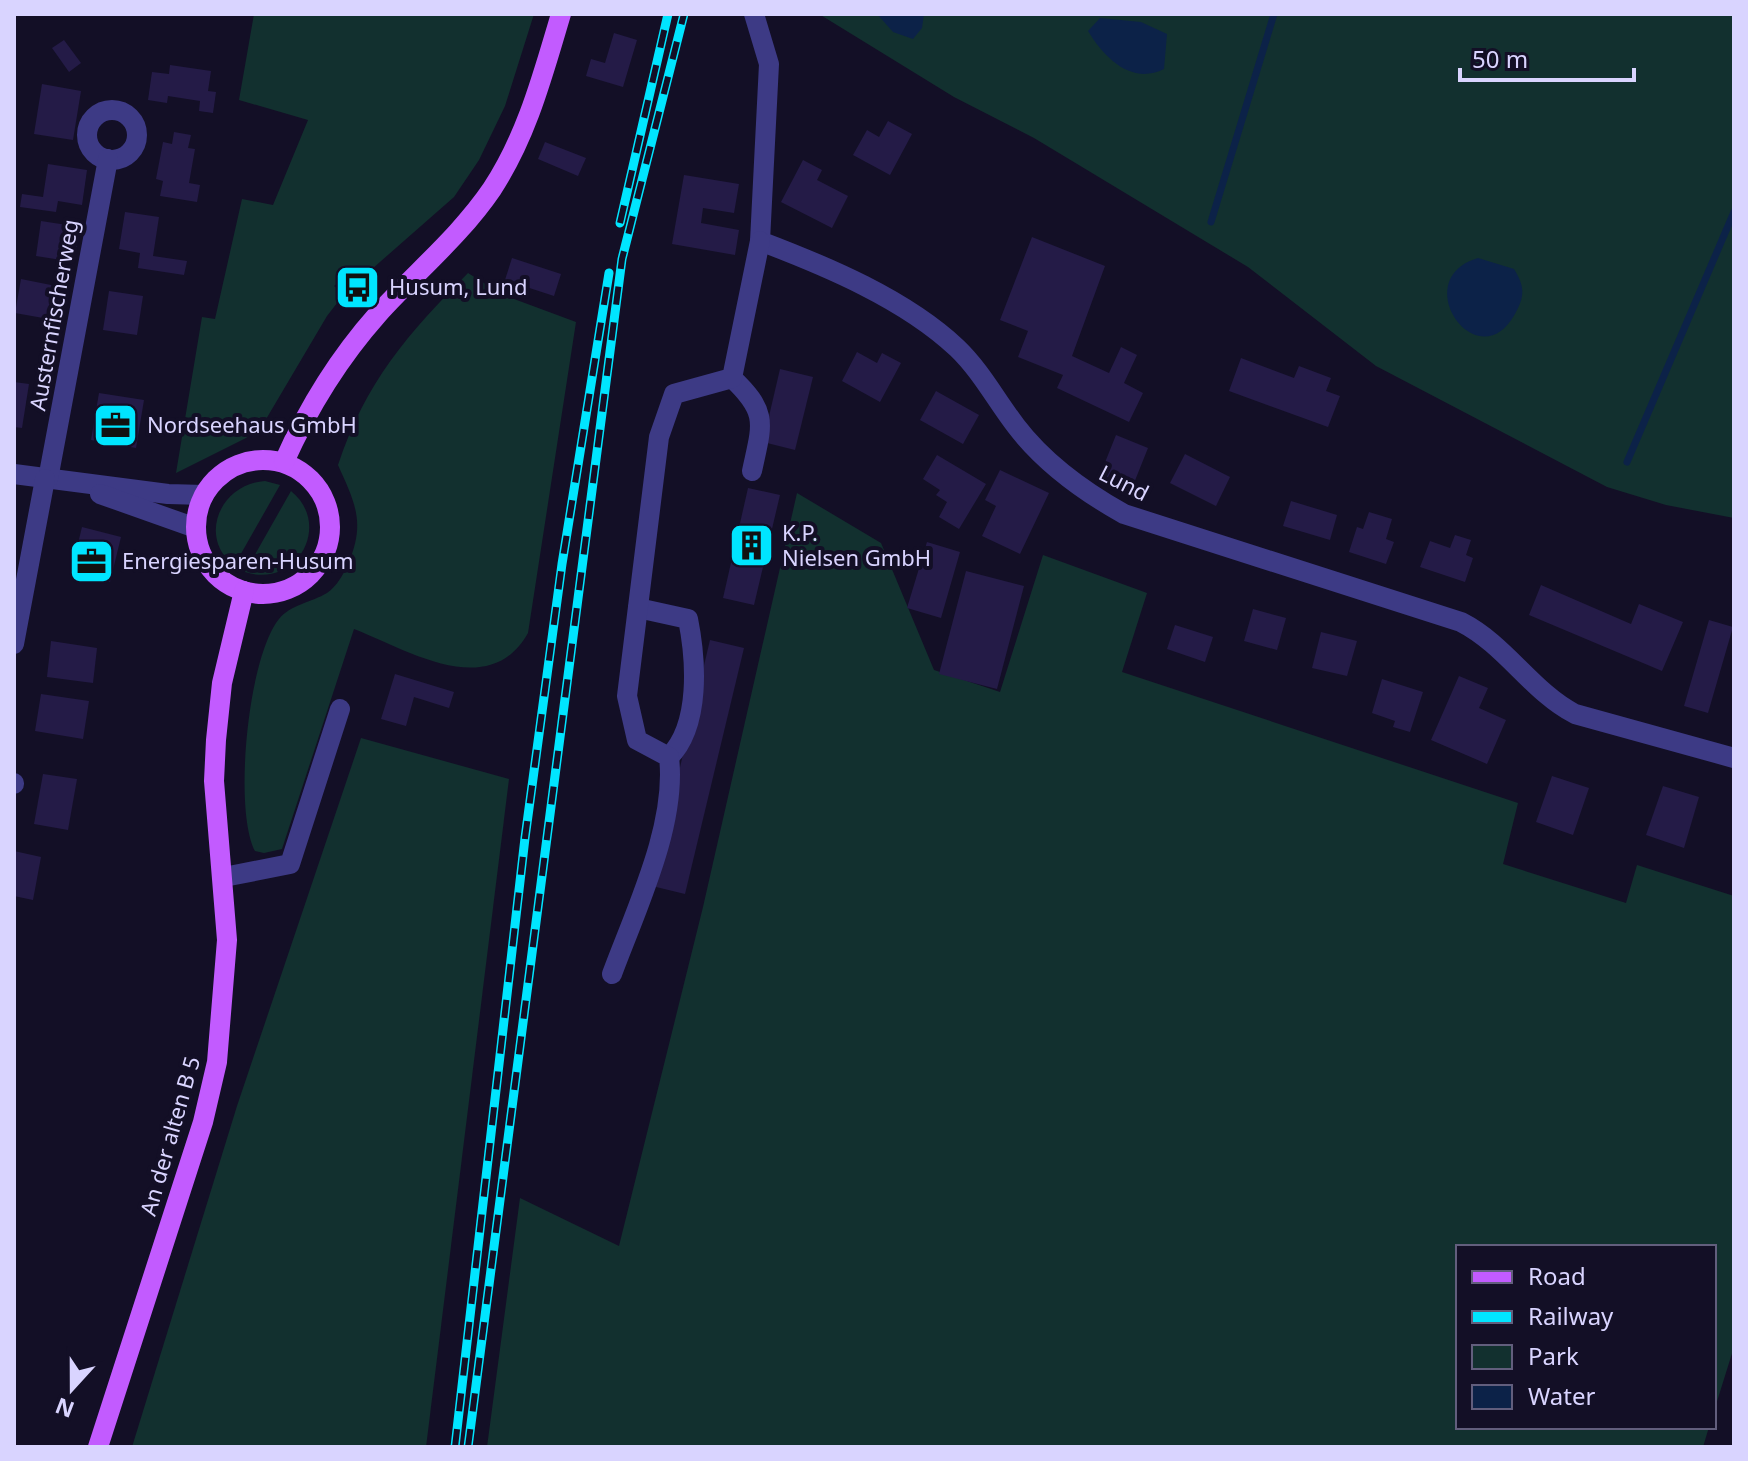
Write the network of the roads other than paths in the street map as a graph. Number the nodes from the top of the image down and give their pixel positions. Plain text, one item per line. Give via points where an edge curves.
1 (561, 14) edge
2 (754, 14) edge
3 (108, 159) dead end
4 (760, 241) junction
5 (732, 378) junction
6 (284, 462) junction
7 (752, 471) dead end
8 (14, 474) edge
9 (53, 480) junction
10 (204, 495) junction
11 (196, 528) junction
12 (244, 591) junction
13 (638, 608) junction
14 (14, 644) edge
15 (340, 709) dead end
16 (669, 757) junction
17 (1734, 758) edge
18 (224, 877) junction
19 (612, 974) dead end
20 (98, 1447) edge

1 - 6 main road via 529,115 494,186 464,226 349,350 322,387
2 - 4 street via 769,64
3 - 9 street, Austernfischerweg
4 - 5 street
4 - 17 street, Lund via 841,274 956,347 1047,459 1080,488 1124,514 1461,622 1493,641 1555,702 1575,714
5 - 7 street via 759,408
5 - 13 street via 674,394 659,437
6 - 10 main road via 238,464
6 - 12 main road via 320,490 329,511 324,557 291,588 268,594
8 - 9 street
9 - 10 street
9 - 11 street
9 - 14 street, Austernfischerweg
10 - 11 main road
11 - 12 main road via 210,568
12 - 18 main road, An der alten B 5 via 225,667 216,740 214,781
13 - 16 street via 627,696 637,740
13 - 16 street via 688,619 694,648 692,688 685,731
15 - 18 street via 290,864
16 - 19 street via 672,786 649,874
18 - 20 main road, An der alten B 5 via 226,979 210,1098

